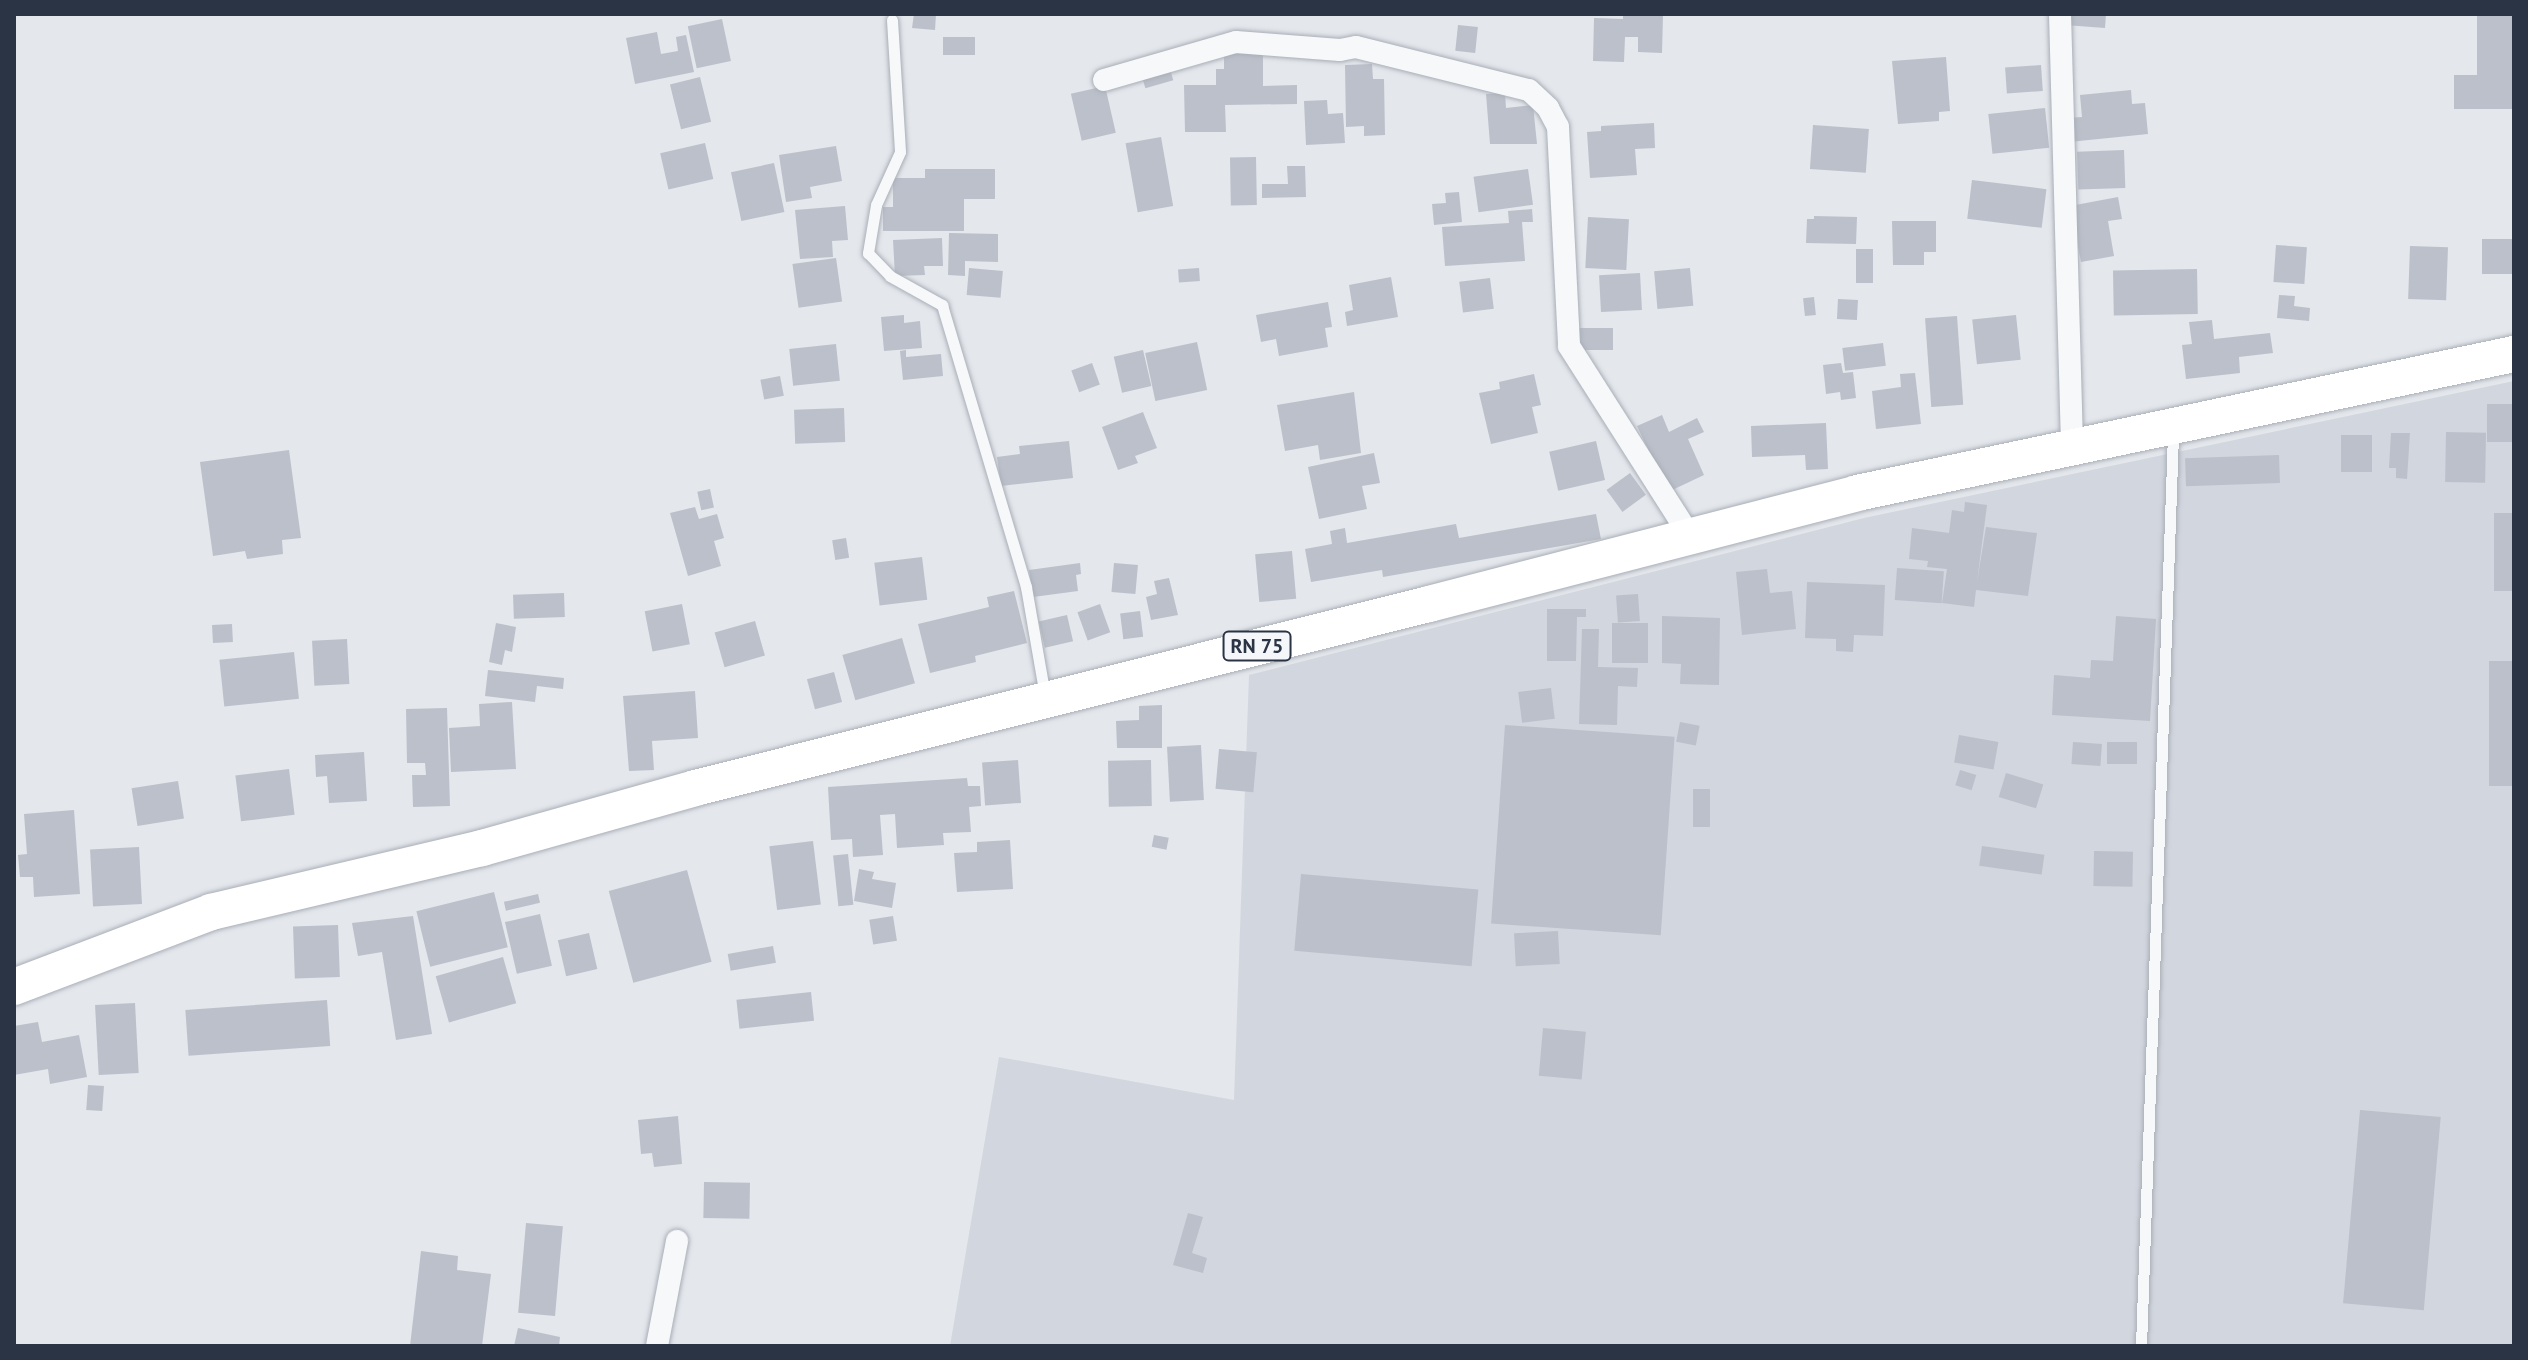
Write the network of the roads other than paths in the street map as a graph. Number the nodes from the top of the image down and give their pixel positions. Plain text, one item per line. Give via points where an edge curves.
1 (2060, 14) edge
2 (892, 20) dead end
3 (1104, 80) dead end
4 (2514, 354) edge
5 (2173, 427) junction
6 (2072, 448) junction
7 (1690, 536) junction
8 (1046, 699) junction
9 (14, 987) edge
10 (677, 1241) dead end
11 (657, 1346) edge
12 (2141, 1346) edge

1 - 6 street
2 - 8 lane via 900,152 876,205 868,253 890,276 942,305 1026,587
3 - 7 street via 1236,42 1356,47 1529,90 1558,127 1569,346
4 - 5 main road, RN 75
5 - 6 main road, RN 75
5 - 12 lane
6 - 7 main road, RN 75 via 1857,493
7 - 8 main road, RN 75
8 - 9 main road, RN 75 via 482,848 211,912
10 - 11 street

